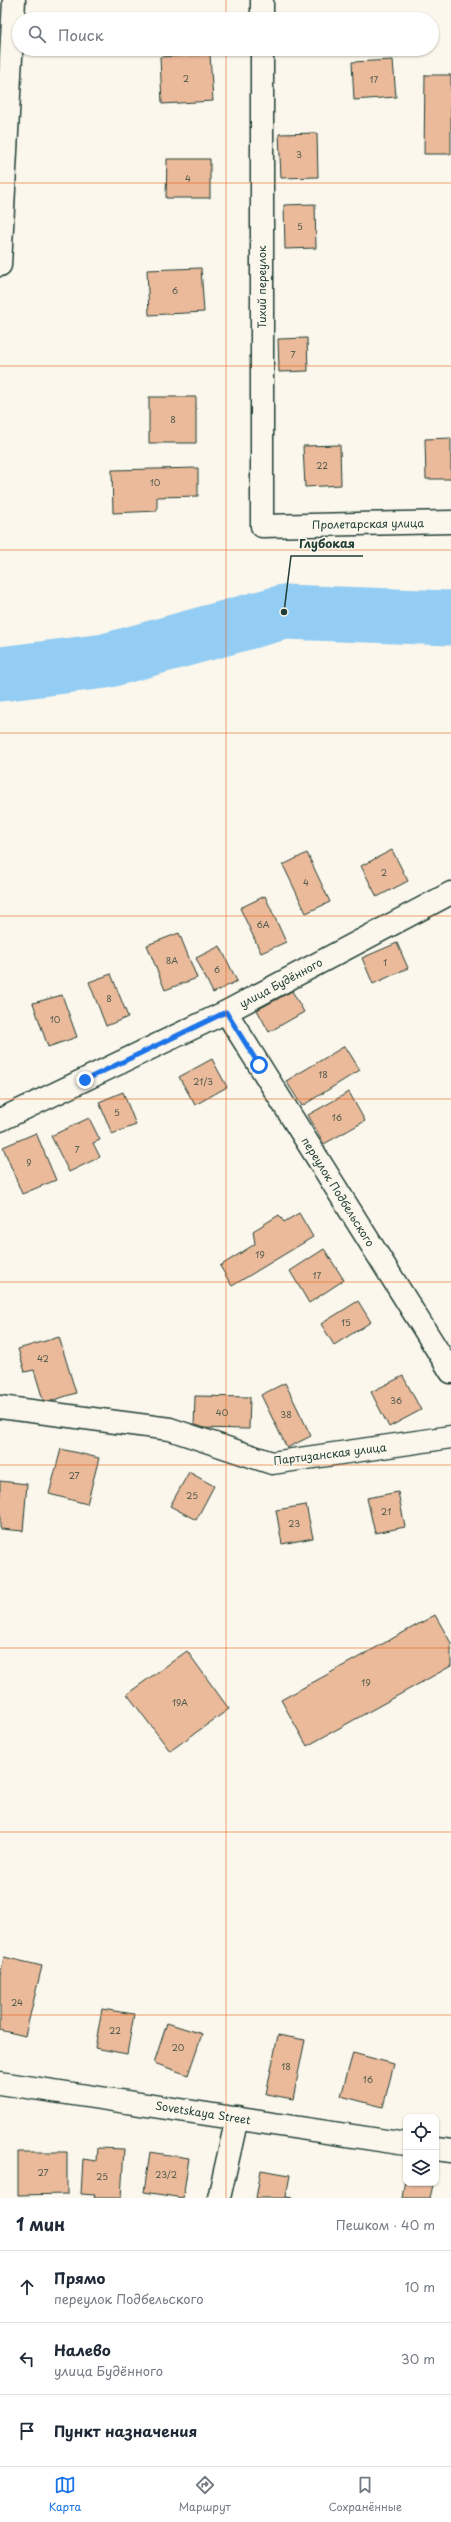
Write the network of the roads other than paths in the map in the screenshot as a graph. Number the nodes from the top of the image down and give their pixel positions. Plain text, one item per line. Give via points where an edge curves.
1 (14, 0) edge
2 (262, 0) edge
3 (13, 12) edge
4 (262, 12) edge
5 (12, 38) edge
6 (262, 56) edge
7 (0, 265) edge
8 (451, 522) edge
9 (262, 526) joint
10 (451, 893) edge
11 (226, 1012) junction
12 (0, 1120) edge
13 (451, 1372) edge
14 (0, 1408) edge
15 (451, 1437) edge
16 (0, 2083) edge
17 (237, 2118) junction
18 (403, 2144) edge
19 (439, 2149) edge
20 (451, 2151) edge
21 (220, 2198) edge

1 - 3 street
2 - 4 street
5 - 7 street
6 - 9 street, Тихий переулок
8 - 9 street, Пролетарская улица
10 - 11 street, улица Будённого
11 - 12 street, улица Будённого
11 - 13 street, переулок Подбельского
14 - 15 street, Партизанская улица via 170,1429 272,1463
16 - 17 street, Sovetskaya Street
17 - 18 street, Sovetskaya Street
17 - 21 street
19 - 20 street

